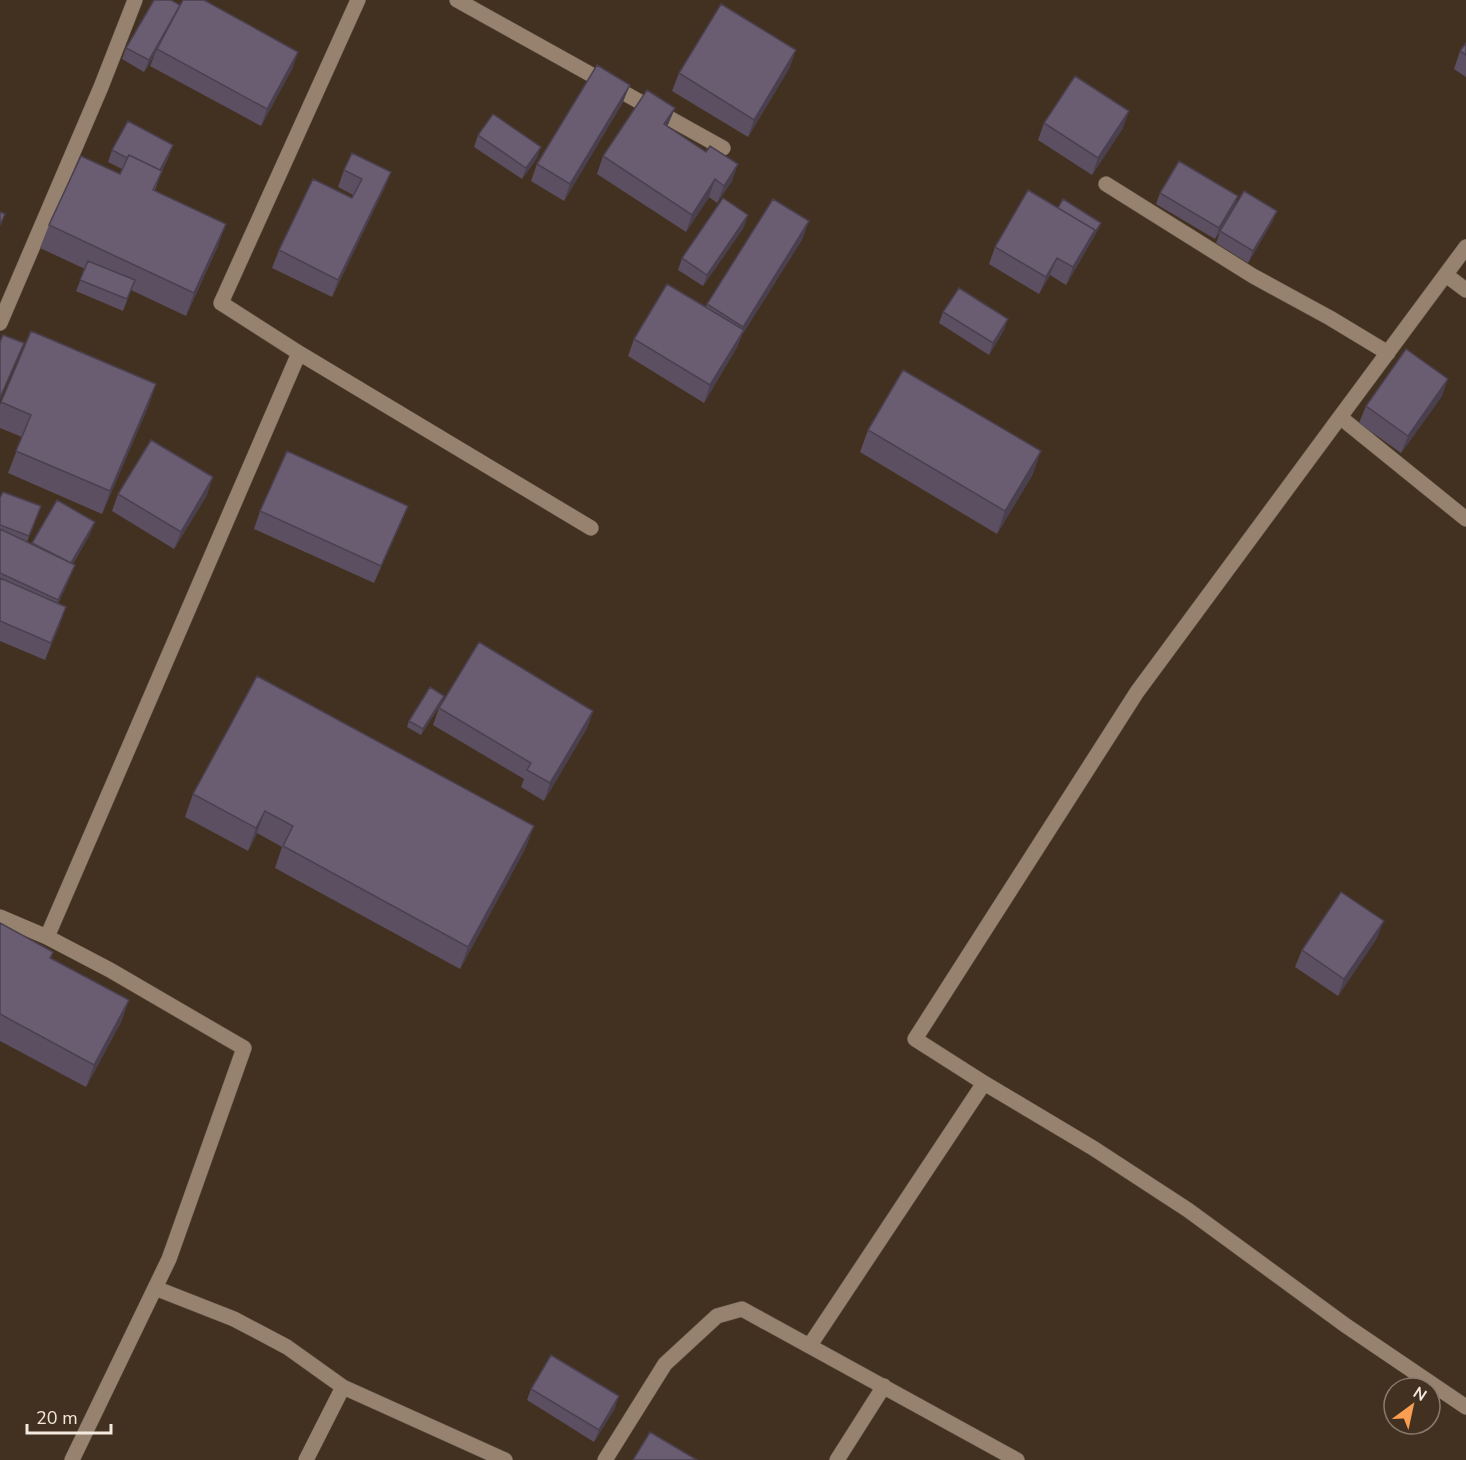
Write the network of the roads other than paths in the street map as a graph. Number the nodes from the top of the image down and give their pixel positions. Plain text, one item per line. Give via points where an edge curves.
1 (135, 0) edge
2 (358, 0) edge
3 (457, 0) edge
4 (723, 148) dead end
5 (1107, 184) dead end
6 (1466, 247) edge
7 (1446, 275) junction
8 (1466, 290) edge
9 (0, 323) edge
10 (300, 353) junction
11 (1388, 353) junction
12 (1340, 417) junction
13 (1466, 519) edge
14 (591, 528) dead end
15 (0, 917) edge
16 (47, 937) junction
17 (984, 1083) junction
18 (155, 1288) junction
19 (810, 1346) junction
20 (884, 1386) junction
21 (343, 1387) junction
22 (1466, 1407) edge
23 (72, 1460) edge
24 (306, 1460) edge
25 (505, 1460) edge
26 (605, 1460) edge
27 (837, 1460) edge
28 (1017, 1460) edge

1 - 9 street
2 - 10 street via 221,303
3 - 4 street
5 - 11 street via 1253,276
6 - 7 street
7 - 8 street
7 - 11 street
10 - 14 street
10 - 16 street
11 - 12 street
12 - 13 street
12 - 17 street via 1137,692 915,1039
15 - 16 street
16 - 18 street via 244,1048 169,1259
17 - 19 street
17 - 22 street via 1188,1210 1345,1325
18 - 21 street via 234,1319 287,1347
18 - 23 street
19 - 20 street
19 - 26 street via 742,1309 717,1316 665,1364
20 - 27 street
20 - 28 street
21 - 24 street
21 - 25 street

